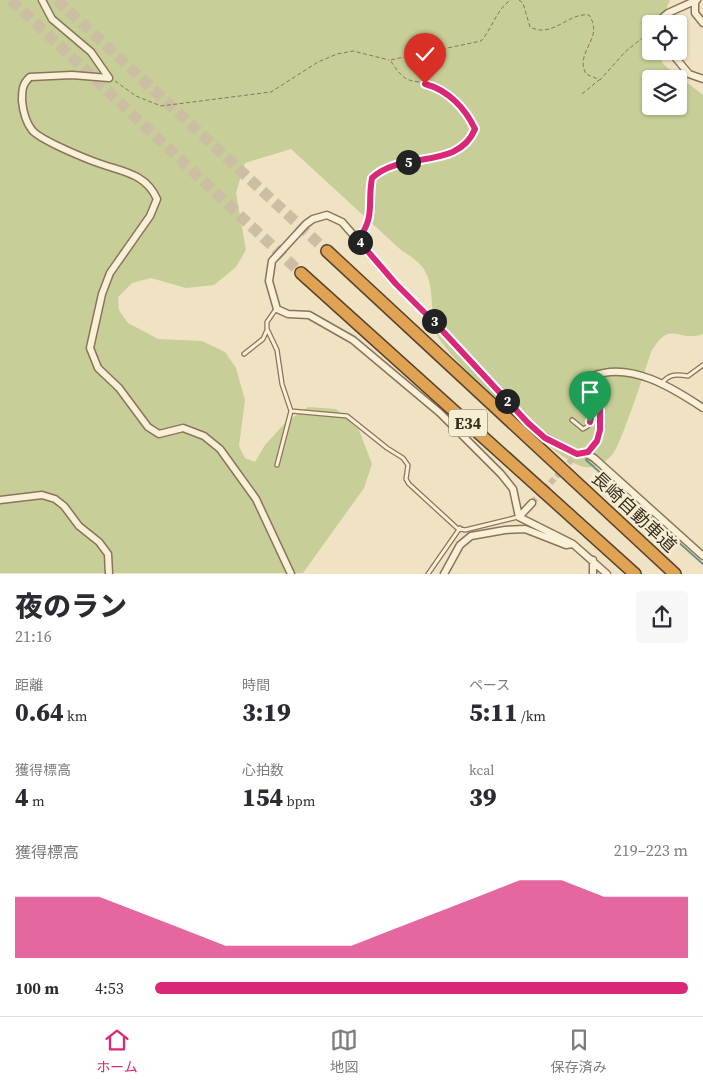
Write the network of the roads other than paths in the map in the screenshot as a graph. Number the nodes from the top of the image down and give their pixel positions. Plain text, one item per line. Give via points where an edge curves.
1 (42, 0) edge
2 (696, 1) edge
3 (666, 15) edge
4 (703, 23) edge
5 (678, 60) edge
6 (703, 79) edge
7 (327, 250) tunnel mouth
8 (301, 273) tunnel mouth
9 (277, 309) junction
10 (267, 329) junction
11 (244, 354) dead end
12 (703, 365) edge
13 (590, 383) junction
14 (661, 384) junction
15 (703, 408) edge
16 (291, 411) junction
17 (572, 420) dead end
18 (585, 453) junction
19 (277, 465) dead end
20 (0, 500) edge
21 (532, 503) tunnel mouth
22 (519, 517) junction
23 (460, 528) junction
24 (573, 544) junction
25 (703, 556) edge
26 (593, 560) junction
27 (109, 574) edge
28 (291, 574) edge
29 (428, 574) edge
30 (444, 574) edge
31 (593, 574) edge
32 (607, 574) edge
33 (635, 574) edge
34 (675, 574) edge

1 - 28 street via 52,19 92,52 109,78 72,75 30,77 22,88 23,111 32,131 99,164 136,175 146,182 157,199 150,216 110,273 102,294 90,348 98,368 120,388 148,428 159,434 183,428 204,436 220,449 256,499
2 - 3 street
2 - 4 street via 695,13
5 - 6 street via 690,74
7 - 34 highway, 長崎自動車道 / E34
8 - 33 highway, E34
9 - 10 lane via 267,322
9 - 18 street via 269,281 272,261 306,224 320,217 334,218 342,222 528,423 545,438 577,454
9 - 22 street via 288,314 309,315 353,340 440,413 513,489
10 - 11 lane via 263,339
10 - 16 lane via 277,350 282,384
12 - 14 lane via 688,376 667,376
13 - 14 street via 593,376 619,370
13 - 17 lane via 587,388 593,414 590,422 583,429
13 - 18 street via 600,410 600,430 597,441
14 - 15 street
16 - 19 lane
16 - 23 lane via 347,416 403,458 408,465 406,479 409,484
18 - 25 street
20 - 27 street via 42,495 55,499 108,554
21 - 22 street
22 - 23 lane via 465,530
22 - 24 street
23 - 29 lane
24 - 26 street
24 - 30 street via 566,545 525,529 471,536 460,545
26 - 31 street
26 - 32 street

